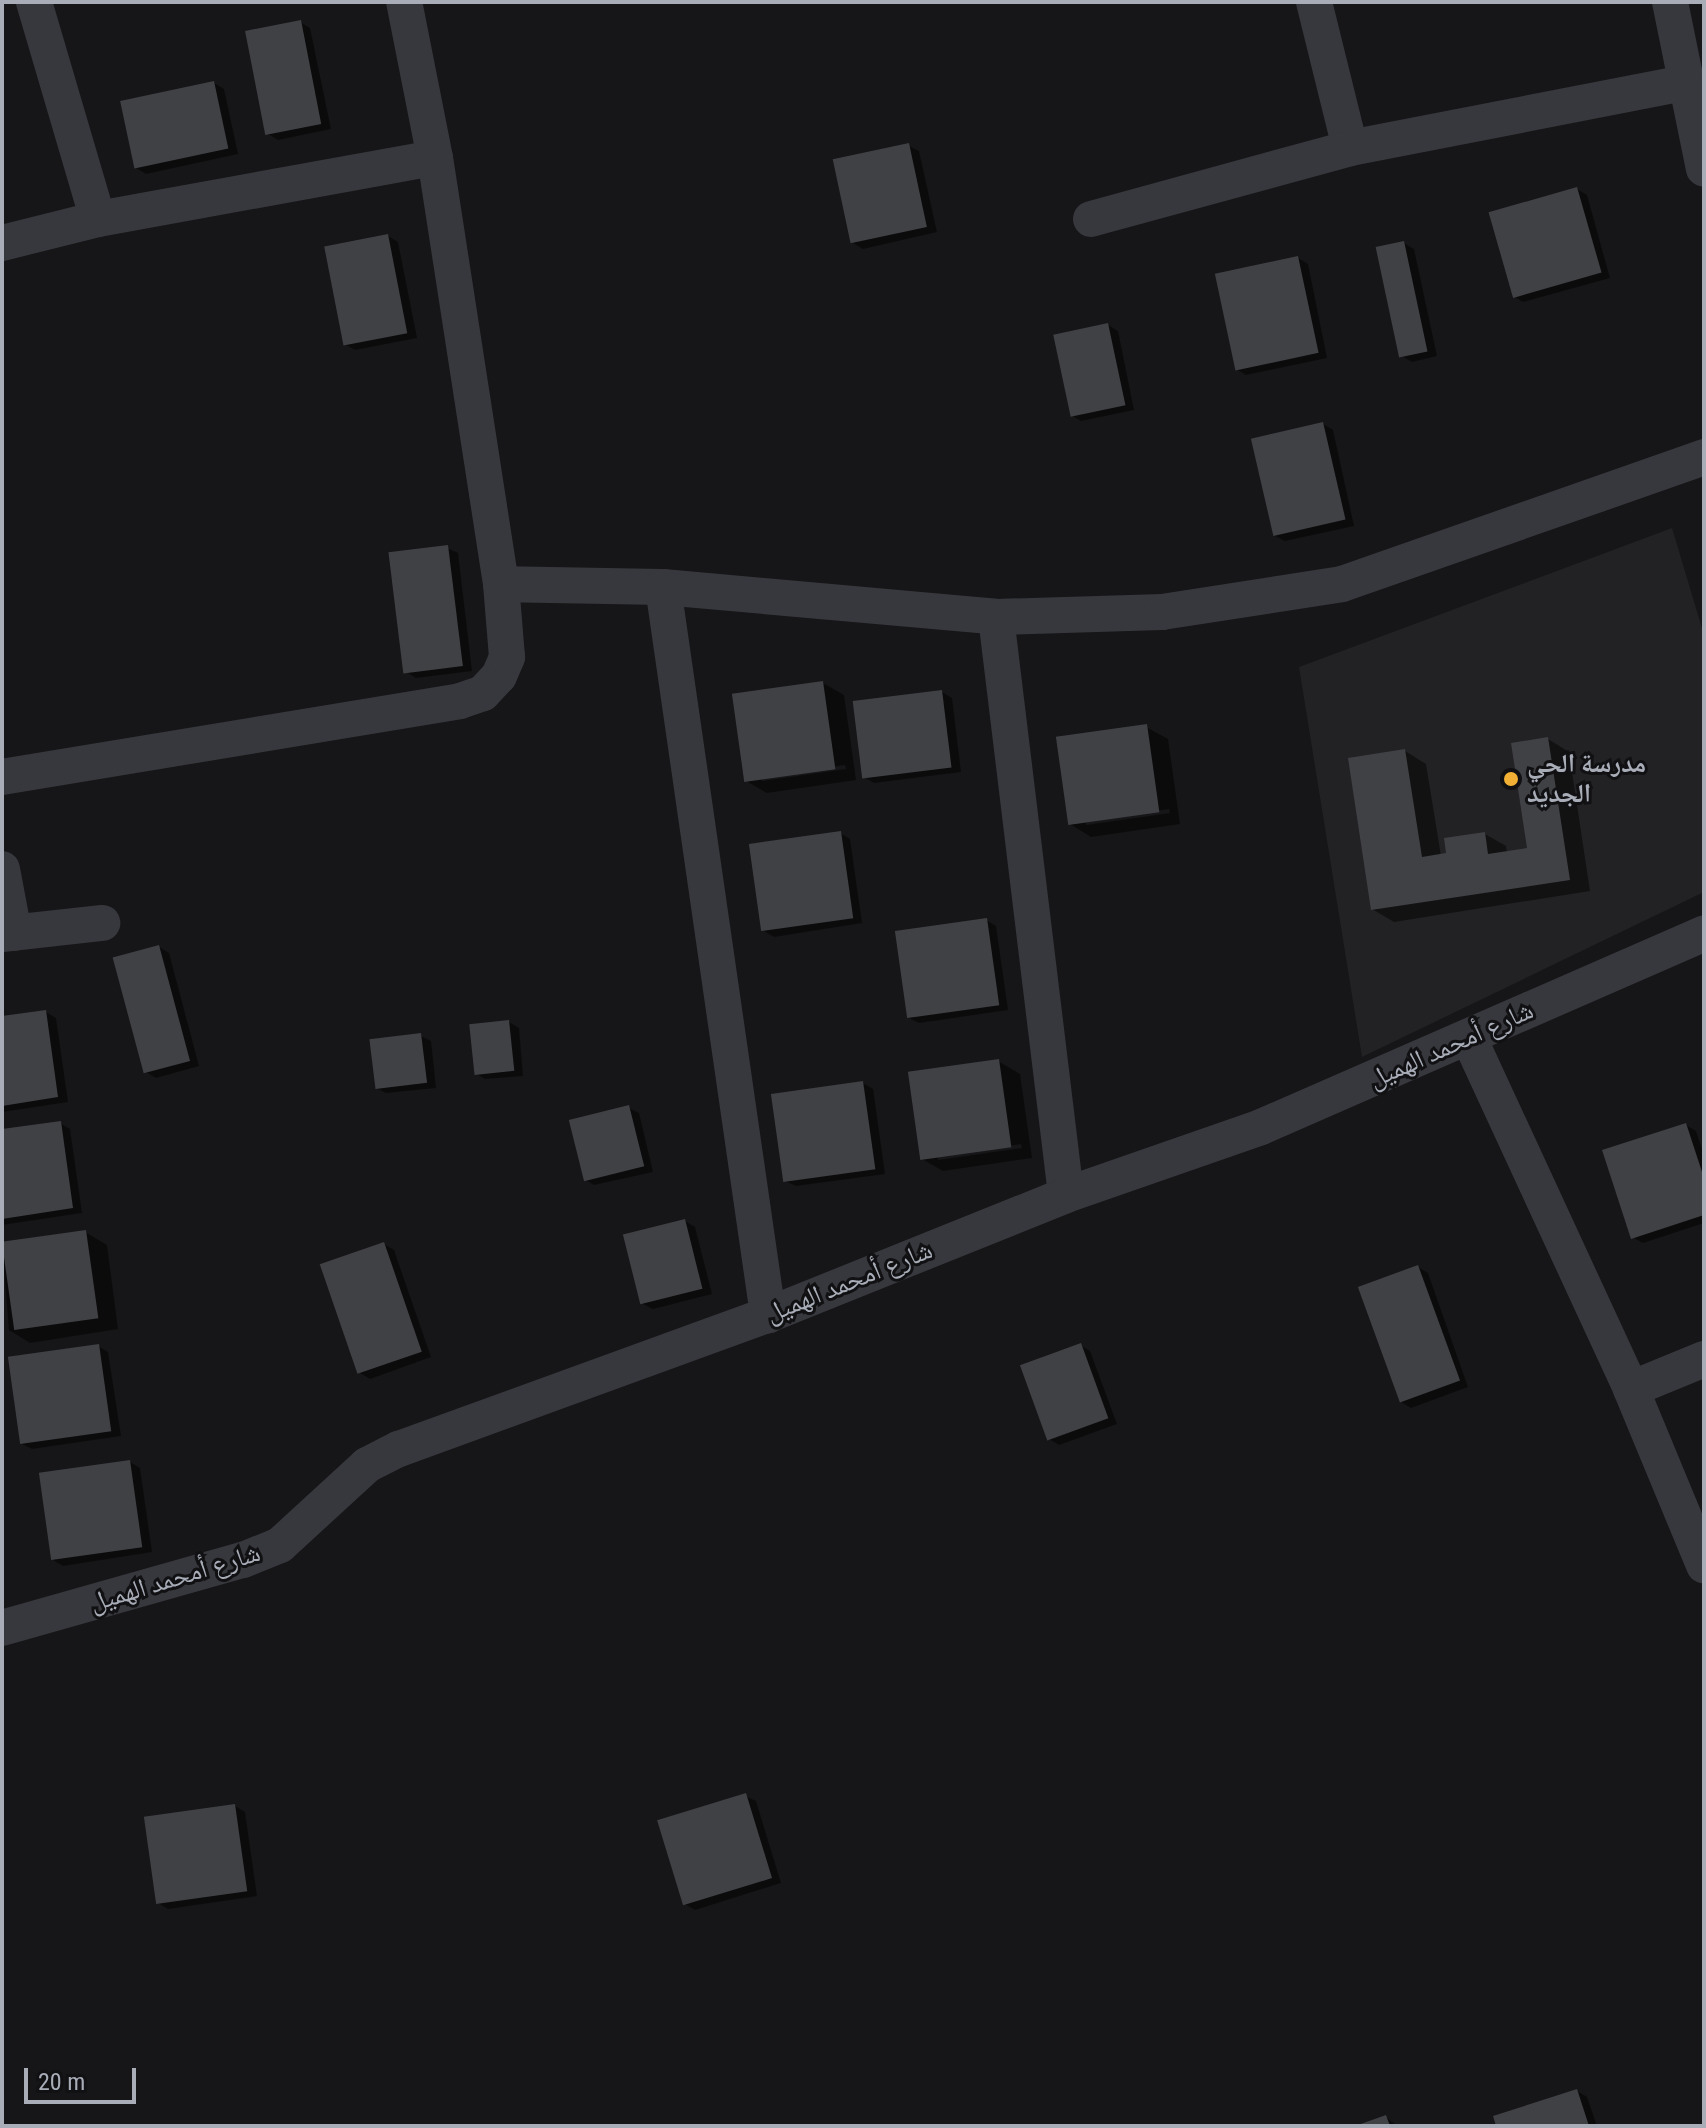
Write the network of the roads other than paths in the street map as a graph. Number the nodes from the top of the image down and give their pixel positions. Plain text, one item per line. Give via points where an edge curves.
1 (34, 2) edge
2 (404, 2) edge
3 (1314, 2) edge
4 (1670, 2) edge
5 (1685, 83) junction
6 (1350, 148) junction
7 (435, 158) junction
8 (1704, 169) edge
9 (98, 219) junction
10 (1091, 219) dead end
11 (2, 243) edge
12 (1704, 457) edge
13 (501, 584) junction
14 (663, 587) junction
15 (996, 617) junction
16 (2, 777) edge
17 (2, 869) edge
18 (102, 923) dead end
19 (1704, 933) edge
20 (8, 934) edge
21 (1469, 1038) junction
22 (1066, 1195) junction
23 (768, 1315) junction
24 (1704, 1359) edge
25 (1631, 1389) junction
26 (1704, 1565) edge
27 (2, 1628) edge

1 - 9 street
2 - 7 street
3 - 6 street
4 - 5 street
5 - 6 street
5 - 8 street
6 - 10 street
7 - 9 street
7 - 13 street
9 - 11 street
12 - 15 street via 1342,584 1162,612
13 - 14 street
13 - 16 street via 507,657 483,693
14 - 15 street via 868,610
14 - 23 street
15 - 22 street
17 - 20 street
18 - 20 street
19 - 21 street, شارع أمحمد الهميل
21 - 22 street, شارع أمحمد الهميل via 1261,1127
21 - 25 street
22 - 23 street, شارع أمحمد الهميل
23 - 27 street, شارع أمحمد الهميل via 399,1449 367,1465 280,1545
24 - 25 street
25 - 26 street

